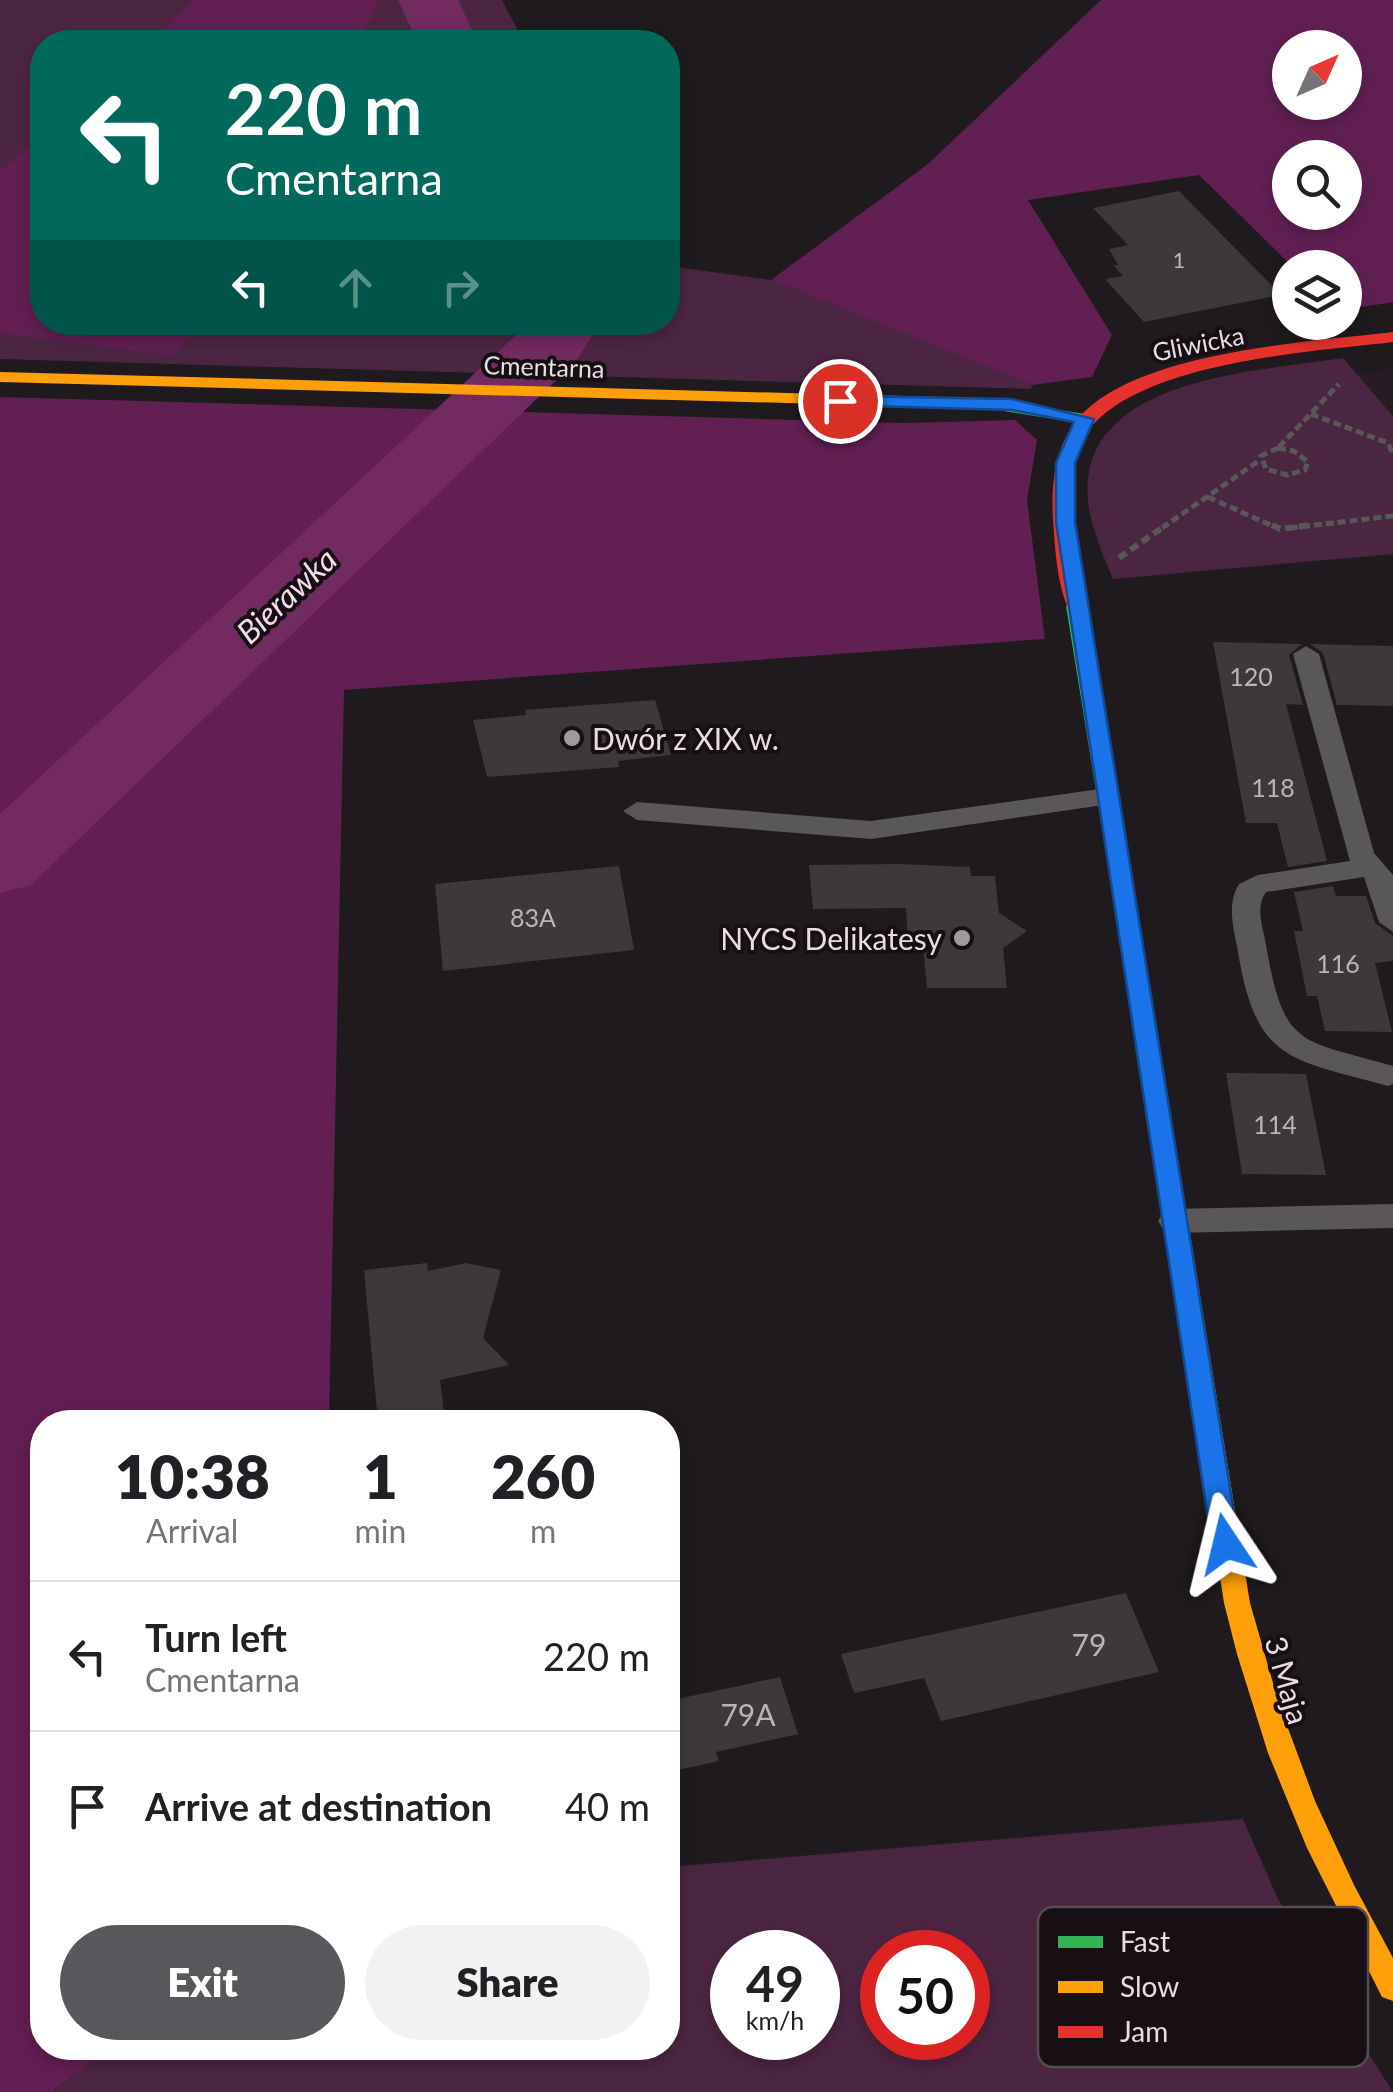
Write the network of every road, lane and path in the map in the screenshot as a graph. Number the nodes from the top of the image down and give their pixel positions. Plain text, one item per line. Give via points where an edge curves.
1 (1393, 337) edge
2 (0, 377) edge
3 (1342, 381) dead end
4 (1310, 414) junction
5 (1085, 419) junction
6 (1278, 448) junction
7 (1393, 454) edge
8 (1260, 460) junction
9 (1208, 496) junction
10 (1393, 516) edge
11 (1117, 560) dead end
12 (1306, 654) dead end
13 (1107, 796) junction
14 (637, 811) dead end
15 (1370, 867) junction
16 (1393, 922) edge
17 (1391, 1079) edge
18 (1393, 1216) edge
19 (1174, 1221) junction
20 (1346, 1907) edge
21 (1368, 1946) edge
22 (1393, 1987) edge

1 - 5 main road, Gliwicka via 1153,379 1114,394
2 - 5 main road, Cmentarna via 1012,404
3 - 4 path
4 - 6 path
4 - 7 path via 1388,443
5 - 13 main road, 3 Maja via 1066,463 1066,522
6 - 8 path
6 - 8 path via 1301,454 1305,470 1279,474
8 - 9 path
9 - 10 path via 1280,530
9 - 11 path
12 - 15 lane via 1361,856
13 - 14 lane via 871,830
13 - 19 main road, 3 Maja
15 - 16 lane
15 - 17 lane via 1258,884 1245,908 1270,1021 1312,1052
18 - 19 lane
19 - 20 main road, 3 Maja via 1254,1678 1312,1839
21 - 22 main road, 3 Maja

